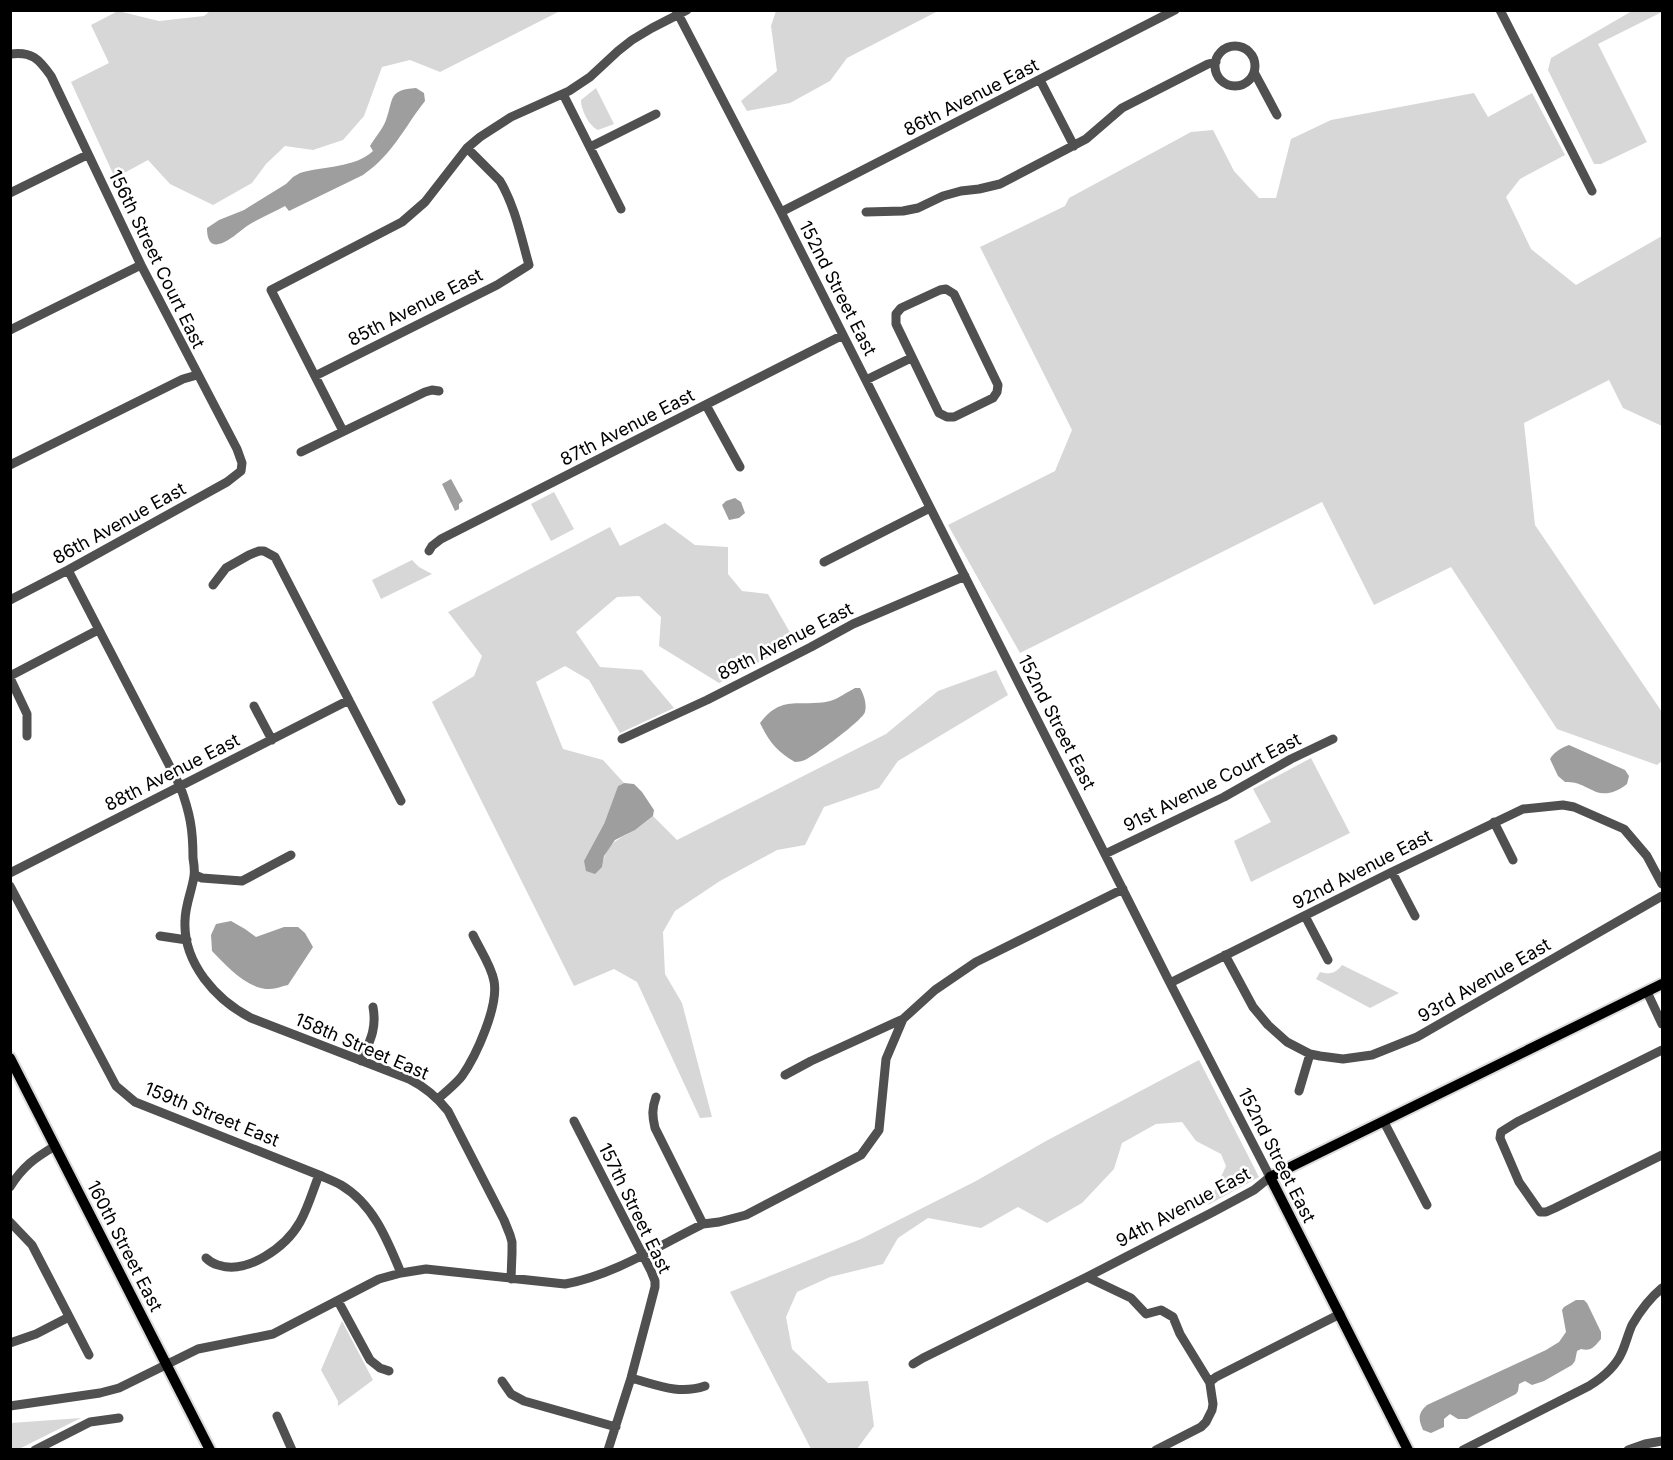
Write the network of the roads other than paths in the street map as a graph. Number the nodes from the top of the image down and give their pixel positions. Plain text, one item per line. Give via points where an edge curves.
1 (1175, 10) edge
2 (1500, 10) edge
3 (680, 12) edge
4 (10, 54) edge
5 (1216, 62) junction
6 (1254, 72) junction
7 (1040, 80) junction
8 (562, 94) junction
9 (656, 114) dead end
10 (1277, 115) dead end
11 (1074, 146) junction
12 (590, 147) junction
13 (467, 148) junction
14 (87, 155) junction
15 (1592, 191) dead end
16 (10, 193) edge
17 (621, 209) dead end
18 (781, 212) junction
19 (866, 212) dead end
20 (141, 266) junction
21 (10, 330) edge
22 (843, 335) junction
23 (911, 357) junction
24 (197, 375) junction
25 (315, 376) junction
26 (866, 380) junction
27 (439, 391) dead end
28 (706, 405) junction
29 (343, 431) junction
30 (301, 452) dead end
31 (10, 465) edge
32 (740, 467) dead end
33 (241, 471) joint
34 (930, 508) junction
35 (429, 551) dead end
36 (824, 562) dead end
37 (68, 570) junction
38 (965, 576) junction
39 (213, 585) dead end
40 (10, 600) edge
41 (98, 630) junction
42 (10, 677) edge
43 (349, 700) junction
44 (254, 706) dead end
45 (27, 736) dead end
46 (622, 739) dead end
47 (1333, 739) dead end
48 (272, 740) junction
49 (180, 786) junction
50 (401, 801) dead end
51 (1494, 822) junction
52 (1105, 854) junction
53 (291, 855) dead end
54 (1513, 860) dead end
55 (1392, 872) junction
56 (10, 873) edge
57 (195, 875) junction
58 (1662, 885) edge
59 (10, 886) edge
60 (1123, 889) junction
61 (1662, 896) edge
62 (1305, 916) junction
63 (1415, 916) dead end
64 (473, 935) dead end
65 (160, 936) dead end
66 (187, 940) junction
67 (1225, 956) junction
68 (1328, 960) dead end
69 (1170, 983) junction
70 (1662, 984) edge
71 (1647, 992) junction
72 (373, 1006) dead end
73 (903, 1019) junction
74 (1662, 1024) edge
75 (1662, 1050) edge
76 (1310, 1054) junction
77 (10, 1058) edge
78 (361, 1061) junction
79 (784, 1075) dead end
80 (1299, 1091) dead end
81 (656, 1096) dead end
82 (438, 1099) junction
83 (574, 1121) dead end
84 (1384, 1122) junction
85 (55, 1146) junction
86 (1662, 1155) edge
87 (319, 1174) junction
88 (1270, 1177) junction
89 (10, 1187) edge
90 (1427, 1205) dead end
91 (10, 1222) edge
92 (703, 1224) junction
93 (643, 1254) junction
94 (206, 1258) dead end
95 (402, 1273) junction
96 (1087, 1277) junction
97 (510, 1279) junction
98 (1662, 1288) edge
99 (338, 1300) junction
100 (1340, 1314) junction
101 (69, 1317) junction
102 (10, 1343) edge
103 (89, 1355) dead end
104 (913, 1364) dead end
105 (167, 1365) junction
106 (389, 1371) dead end
107 (631, 1378) junction
108 (502, 1381) dead end
109 (1210, 1383) junction
110 (705, 1386) dead end
111 (10, 1406) edge
112 (277, 1416) dead end
113 (119, 1418) dead end
114 (616, 1427) junction
115 (1662, 1441) edge
116 (36, 1449) edge
117 (210, 1449) edge
118 (292, 1449) edge
119 (608, 1449) edge
120 (1156, 1449) edge
121 (1408, 1449) edge
122 (1463, 1449) edge
123 (1628, 1449) edge

1 - 7 street, 86th Avenue East
2 - 15 street
3 - 8 street via 632,40 590,77
3 - 18 street, 152nd Street East
4 - 14 street, 156th Street Court East via 29,54 41,61
5 - 6 street via 1218,77 1228,85 1241,86
5 - 6 street via 1226,48 1239,47 1250,53
5 - 11 street via 1122,108
6 - 10 street
7 - 11 street
7 - 18 street, 86th Avenue East
8 - 12 street
8 - 13 street via 511,117
9 - 12 street
11 - 19 street via 1000,184 961,190 903,211
12 - 17 street
13 - 25 street via 430,196 402,222 271,290
13 - 25 street, 85th Avenue East via 504,186 529,265 497,285
14 - 16 street
14 - 20 street, 156th Street Court East
18 - 22 street, 152nd Street East
20 - 21 street
20 - 24 street, 156th Street Court East
22 - 26 street, 152nd Street East
22 - 28 street, 87th Avenue East
23 - 23 street via 939,413 947,417 983,403 997,392 997,382 949,290 940,290 897,311 896,324
23 - 26 street
24 - 31 street
24 - 33 street, 156th Street Court East via 237,449
25 - 29 street
26 - 34 street, 152nd Street East
27 - 29 street via 424,392
28 - 32 street
28 - 35 street, 87th Avenue East via 441,539
29 - 30 street
33 - 37 street, 86th Avenue East
34 - 36 street
34 - 38 street, 152nd Street East
37 - 40 street, 86th Avenue East
37 - 41 street, 158th Street East
38 - 46 street, 89th Avenue East via 853,624
38 - 52 street, 152nd Street East
39 - 43 street via 226,568 249,555 264,551 275,557
41 - 42 street
41 - 49 street, 158th Street East
42 - 45 street via 27,714
43 - 48 street, 88th Avenue East
43 - 50 street
44 - 48 street
47 - 52 street, 91st Avenue Court East
48 - 49 street, 88th Avenue East
49 - 56 street, 88th Avenue East
49 - 57 street, 158th Street East via 189,808
51 - 54 street
51 - 55 street, 92nd Avenue East
51 - 58 street, 92nd Avenue East via 1523,809 1574,807 1624,829 1647,856
52 - 60 street, 152nd Street East
53 - 57 street via 242,881
55 - 62 street, 92nd Avenue East
55 - 63 street
57 - 66 street, 158th Street East via 185,921
59 - 87 street, 159th Street East via 116,1086 135,1102
60 - 69 street, 152nd Street East
60 - 73 street via 976,962 934,990
61 - 76 street, 93rd Avenue East via 1417,1037 1372,1055 1343,1059
62 - 67 street, 92nd Avenue East
62 - 68 street
64 - 82 street via 494,981 492,1012 463,1074
65 - 66 street
66 - 78 street, 158th Street East via 201,975 239,1012
67 - 69 street, 92nd Avenue East
67 - 76 street via 1260,1016 1287,1042
69 - 88 street, 152nd Street East
70 - 71 main road, 94th Avenue East
71 - 74 street
71 - 84 main road, 94th Avenue East
72 - 78 street via 373,1033
73 - 79 street
73 - 92 street via 886,1059 879,1130 861,1155 746,1215
75 - 86 street via 1517,1122 1501,1132 1500,1138 1519,1182 1540,1212
76 - 80 street
77 - 85 main road, 160th Street East
78 - 82 street, 158th Street East via 409,1079
81 - 92 street via 652,1115 655,1128
82 - 97 street, 158th Street East via 448,1111 507,1227 512,1242
83 - 93 street, 157th Street East
84 - 88 main road, 94th Avenue East
84 - 90 street
85 - 89 street via 29,1162
85 - 105 main road, 160th Street East
87 - 94 street via 300,1222 278,1248 257,1261 232,1267 219,1266
87 - 95 street, 159th Street East via 351,1192 372,1213
88 - 96 street, 94th Avenue East via 1254,1190
88 - 100 main road, 152nd Street East
91 - 101 street via 32,1245
92 - 93 street
93 - 97 street via 572,1283
93 - 107 street, 157th Street East via 655,1287
95 - 97 street via 426,1269
95 - 99 street via 378,1279
96 - 104 street, 94th Avenue East
96 - 109 street via 1131,1298 1146,1314 1161,1310 1173,1317
98 - 122 street via 1638,1314 1622,1352 1601,1378
99 - 105 street via 273,1334 198,1349
99 - 106 street via 370,1360
100 - 109 street
100 - 121 main road, 152nd Street East
101 - 102 street
101 - 103 street
105 - 111 street via 100,1393
105 - 117 main road, 160th Street East
107 - 110 street via 687,1391
107 - 114 street, 157th Street East
108 - 114 street via 511,1394 524,1401
109 - 120 street via 1213,1404 1206,1422
112 - 118 street
113 - 116 street via 90,1422
114 - 119 street, 157th Street East
115 - 123 street

